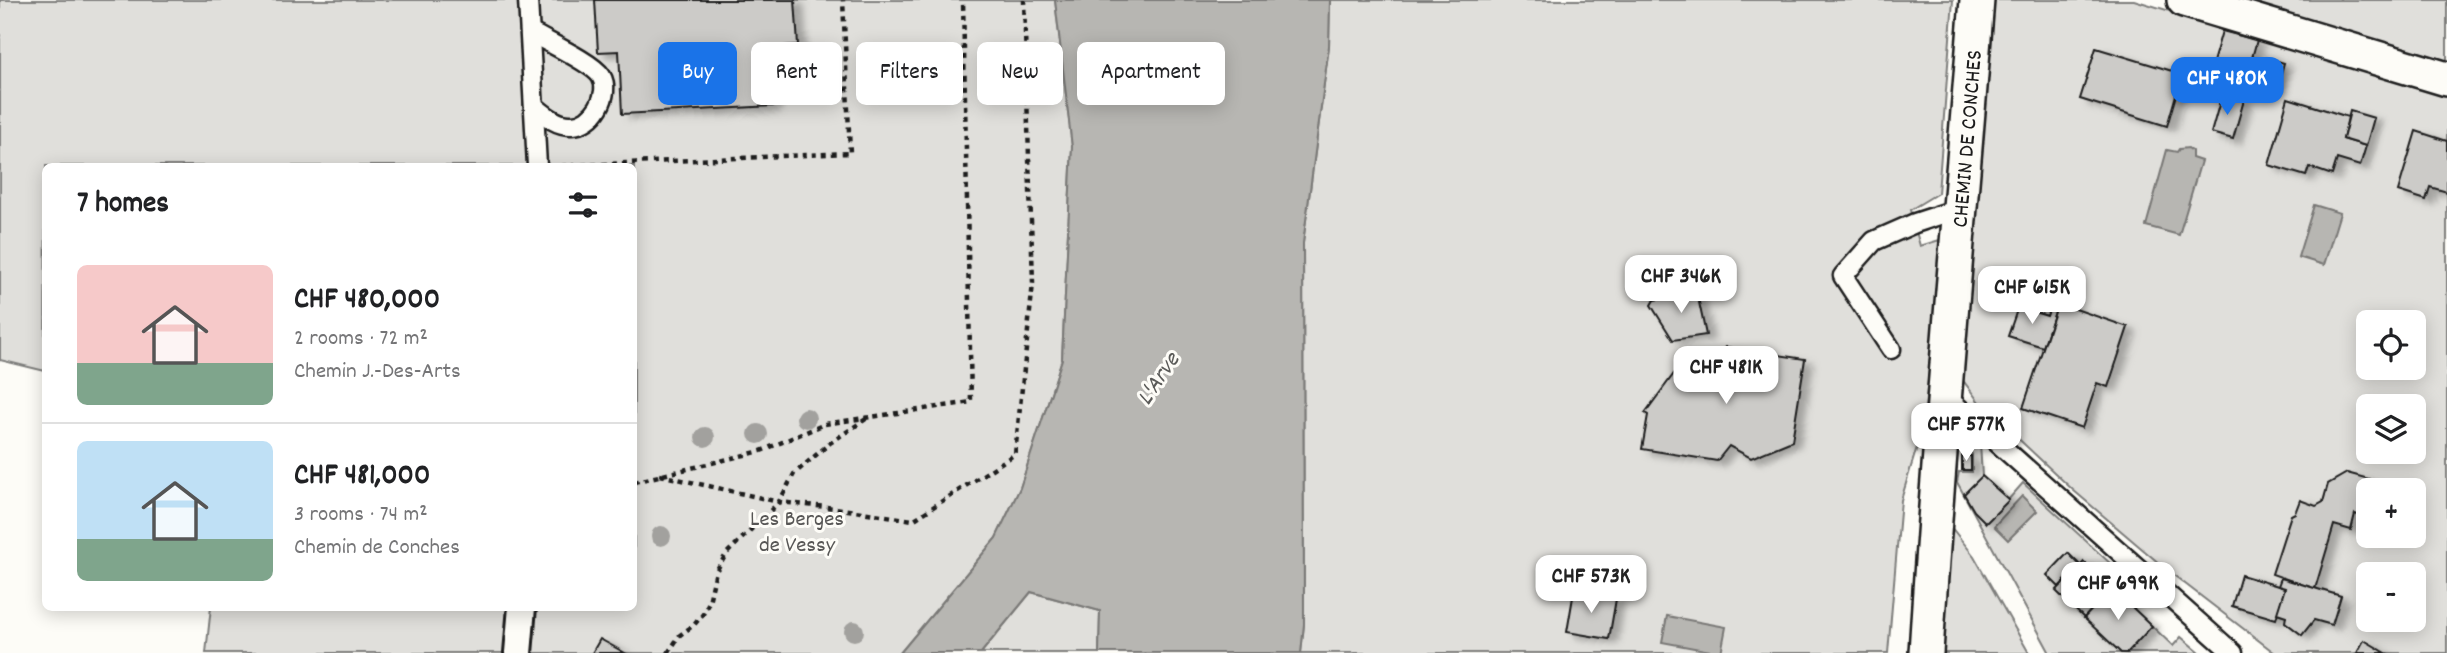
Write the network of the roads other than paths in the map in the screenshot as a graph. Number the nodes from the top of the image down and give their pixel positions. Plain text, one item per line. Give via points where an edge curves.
1 (528, 0) edge
2 (1977, 0) edge
3 (2185, 0) edge
4 (532, 33) junction
5 (2447, 79) edge
6 (534, 106) junction
7 (537, 163) edge
8 (1961, 208) junction
9 (1891, 349) dead end
10 (1944, 395) junction
11 (522, 611) edge
12 (518, 653) edge
13 (1926, 653) edge
14 (2234, 653) edge

1 - 4 lane
2 - 8 street, CHEMIN DE CONCHES
3 - 5 street
4 - 6 lane
4 - 6 lane via 589,66 600,74 604,85 599,106 588,121 572,125 553,121
6 - 7 lane
8 - 9 lane via 1874,241 1843,276
8 - 10 street, CHEMIN DE CONCHES
10 - 13 street, CHEMIN DE CONCHES
10 - 14 lane
11 - 12 street

